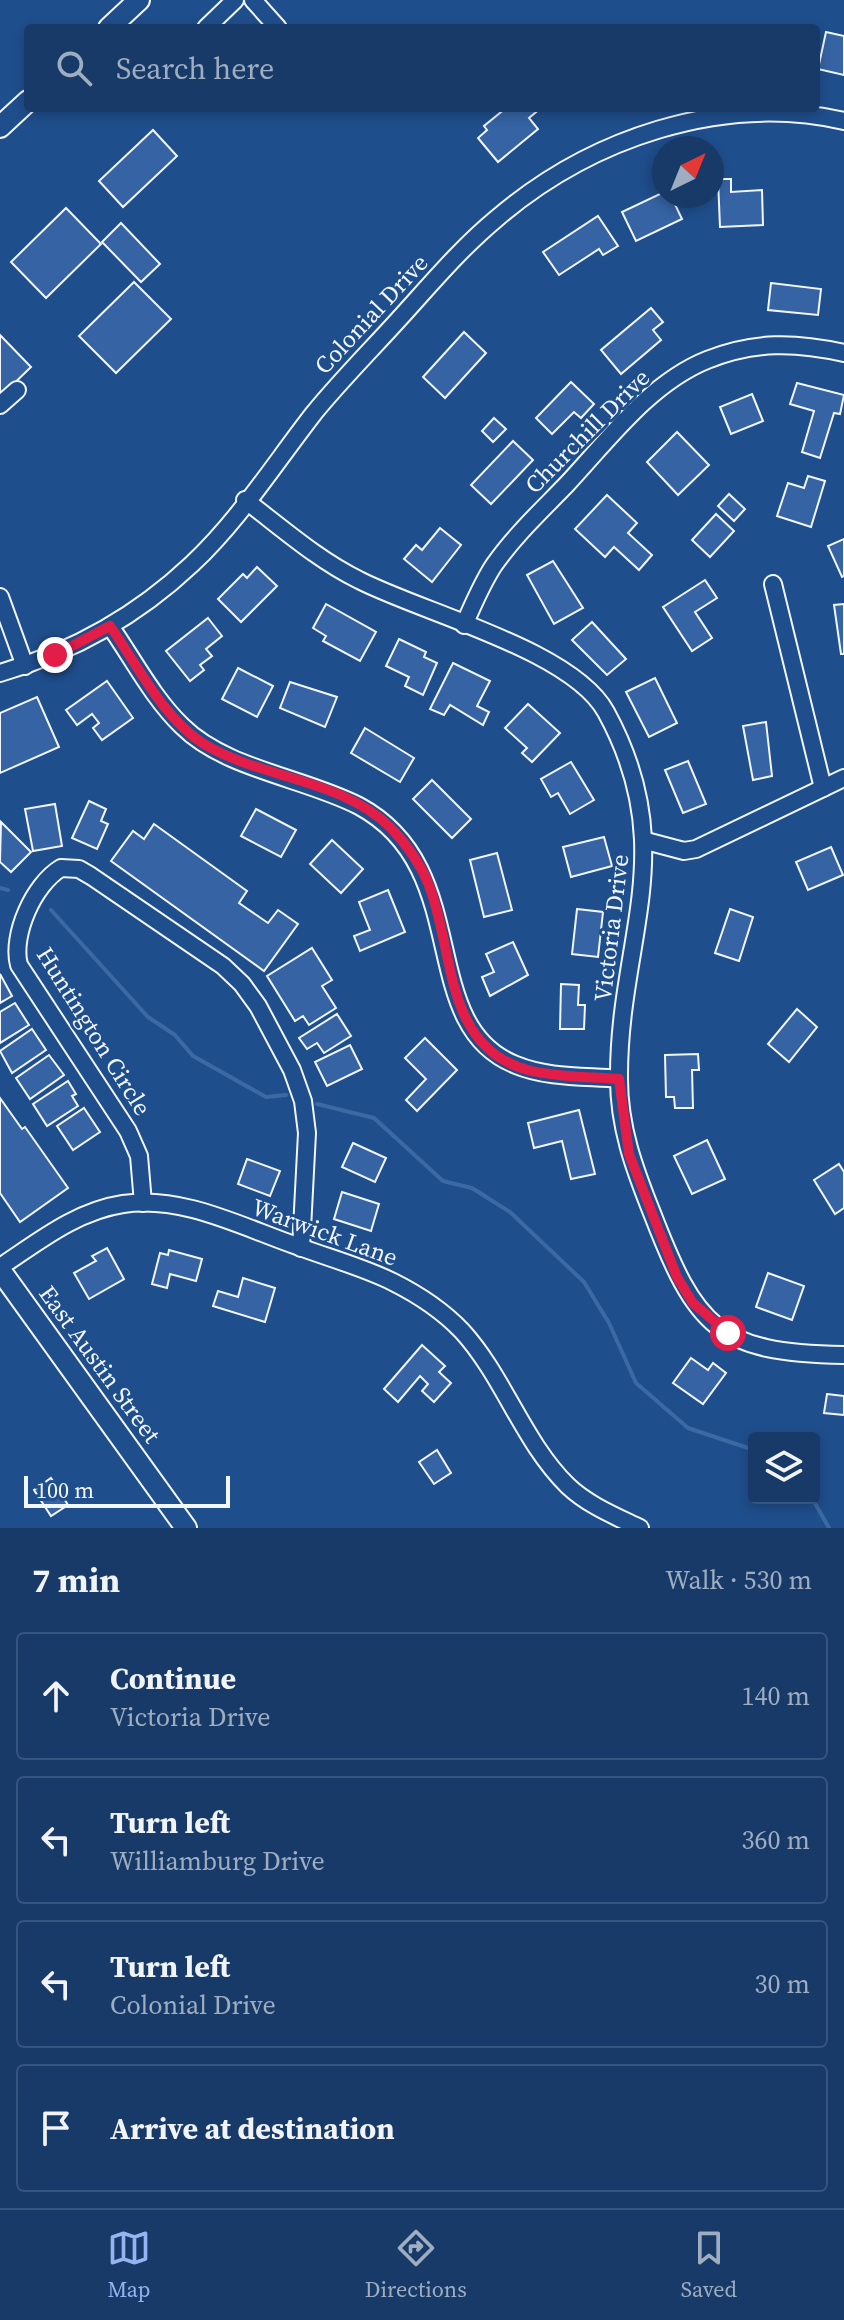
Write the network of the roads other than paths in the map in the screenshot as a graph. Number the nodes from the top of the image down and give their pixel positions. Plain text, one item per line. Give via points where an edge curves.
1 (139, 0) edge
2 (235, 0) edge
3 (253, 0) edge
4 (113, 24) edge
5 (210, 24) edge
6 (274, 24) edge
7 (24, 105) edge
8 (844, 121) edge
9 (0, 127) edge
10 (844, 353) edge
11 (17, 390) dead end
12 (0, 405) edge
13 (245, 500) junction
14 (773, 584) dead end
15 (0, 597) edge
16 (464, 625) junction
17 (5, 626) edge
18 (110, 626) junction
19 (25, 666) junction
20 (0, 673) edge
21 (844, 778) edge
22 (823, 788) junction
23 (646, 841) junction
24 (619, 1079) junction
25 (143, 1203) junction
26 (301, 1248) junction
27 (0, 1269) edge
28 (844, 1355) edge
29 (616, 1523) edge
30 (186, 1528) edge
31 (640, 1528) edge

1 - 4 main road
2 - 5 street
3 - 6 street
7 - 9 main road
8 - 13 street, Colonial Drive via 766,113 711,118 620,142 570,167 515,203 470,243 337,387
10 - 16 street, Churchill Drive via 797,344 751,346 704,361 669,382 629,417 520,534 487,576
11 - 12 street
13 - 16 street, Victoria Drive via 356,579
13 - 18 street, Colonial Drive via 193,563
14 - 22 street
15 - 17 street
16 - 23 street, Victoria Drive via 562,668 593,693 632,774
17 - 19 street
18 - 19 street, Colonial Drive
18 - 24 street via 172,715 193,736 222,753 359,806 406,844 428,882 460,1009 486,1045 528,1070
19 - 20 street, Colonial Drive
21 - 22 street
22 - 23 street via 696,849
23 - 24 street, Victoria Drive
24 - 28 street, Victoria Drive via 629,1154 677,1277 693,1303 716,1325 758,1347
25 - 26 street, Warwick Lane via 183,1207
25 - 26 street, Huntington Circle via 139,1156 128,1131 16,954 24,918 48,878 61,868 91,876 223,966 258,1006 292,1070 306,1116
25 - 27 street, Warwick Lane via 81,1217
26 - 29 street, Warwick Lane via 393,1282 448,1317 479,1353 554,1471
27 - 30 main road, East Austin Street
29 - 31 street, Warwick Lane

